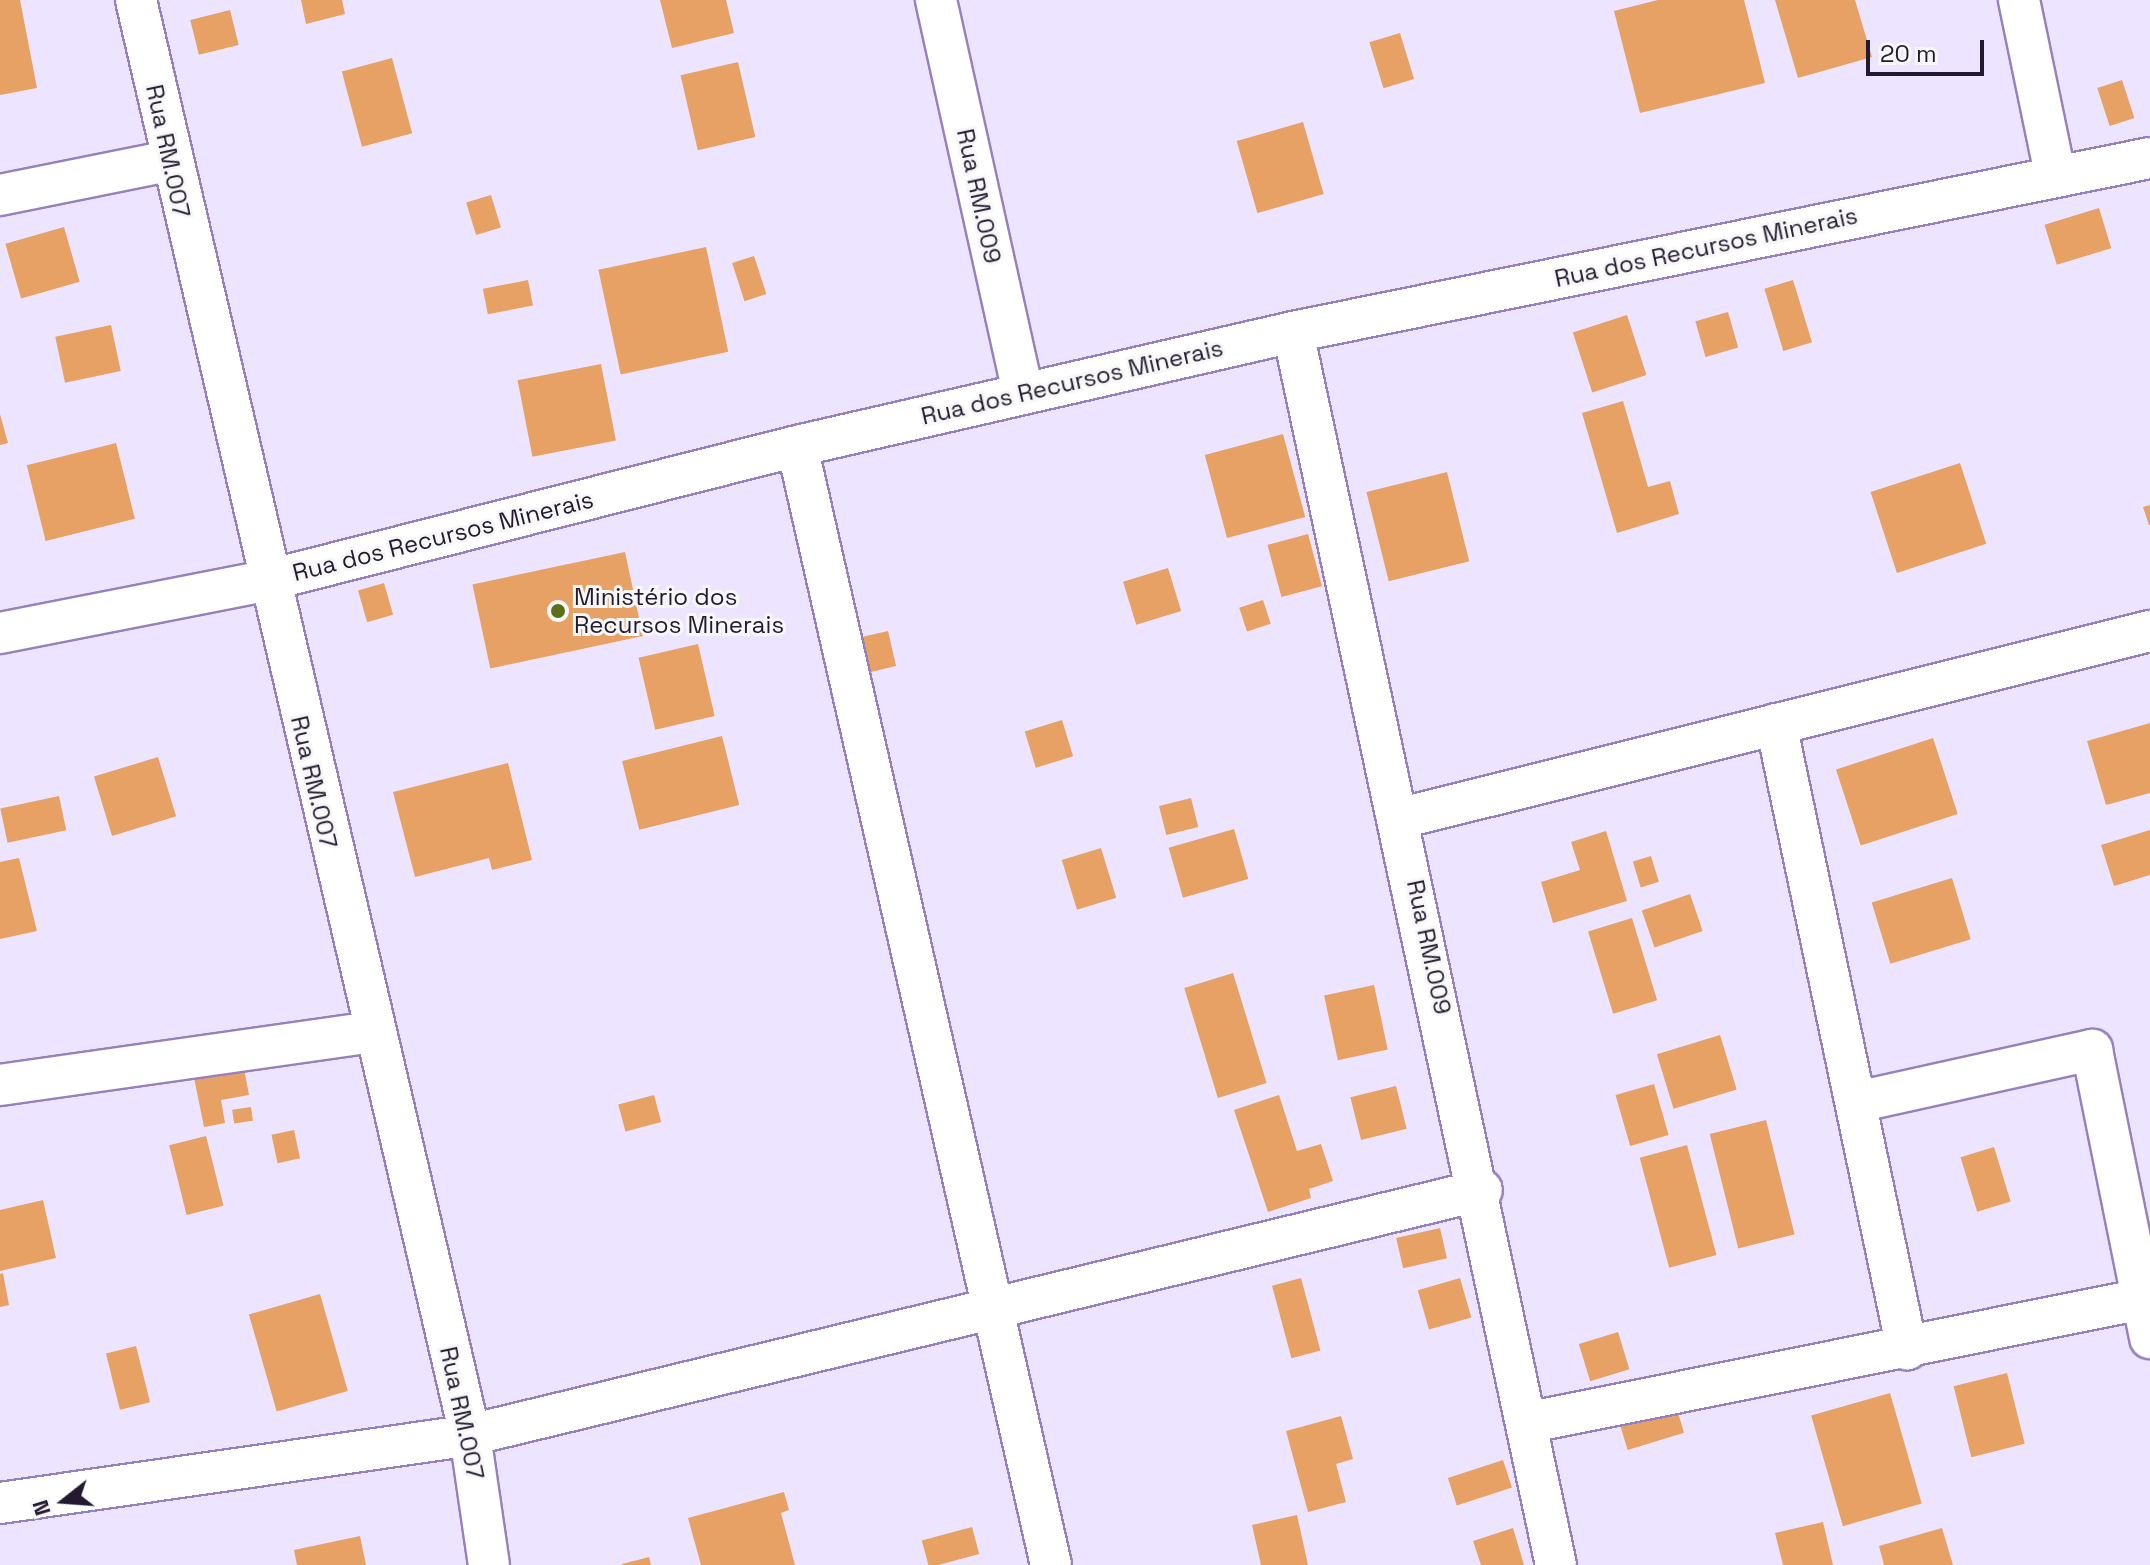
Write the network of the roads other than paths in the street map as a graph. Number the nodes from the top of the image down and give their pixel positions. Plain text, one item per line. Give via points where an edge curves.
1 (136, 0) edge
2 (936, 0) edge
3 (2019, 0) edge
4 (2150, 158) edge
5 (168, 161) junction
6 (2055, 174) junction
7 (0, 195) edge
8 (1293, 332) junction
9 (1023, 392) junction
10 (797, 446) junction
11 (269, 580) junction
12 (2150, 631) edge
13 (0, 633) edge
14 (1776, 724) junction
15 (1401, 818) junction
16 (371, 1032) junction
17 (0, 1085) edge
18 (1857, 1102) junction
19 (1482, 1190) junction
20 (2142, 1299) junction
21 (997, 1310) junction
22 (2150, 1338) edge
23 (1907, 1349) junction
24 (1531, 1422) junction
25 (470, 1435) junction
26 (0, 1503) edge
27 (489, 1565) edge
28 (1051, 1565) edge
29 (1556, 1565) edge

1 - 5 street, Rua RM.007
2 - 9 street, Rua RM.009
3 - 6 street
4 - 6 street, Rua dos Recursos Minerais
5 - 7 street
5 - 11 street, Rua RM.007
6 - 8 street, Rua dos Recursos Minerais
8 - 9 street, Rua dos Recursos Minerais
8 - 15 street, Rua RM.009
9 - 10 street, Rua dos Recursos Minerais
10 - 11 street, Rua dos Recursos Minerais
10 - 21 street
11 - 13 street, Rua dos Recursos Minerais
11 - 16 street, Rua RM.007
12 - 14 street
14 - 15 street
14 - 18 street
15 - 19 street, Rua RM.009
16 - 17 street
16 - 25 street, Rua RM.007
18 - 20 street via 2092,1050
18 - 23 street
19 - 21 street
19 - 24 street, Rua RM.009
20 - 22 street
20 - 23 street
21 - 25 street
21 - 28 street
23 - 24 street
24 - 29 street, Rua RM.009
25 - 26 street
25 - 27 street, Rua RM.007

